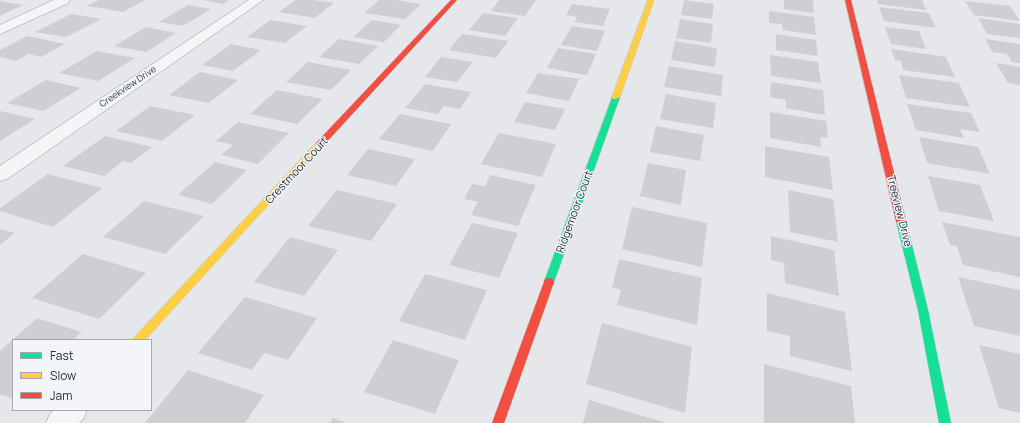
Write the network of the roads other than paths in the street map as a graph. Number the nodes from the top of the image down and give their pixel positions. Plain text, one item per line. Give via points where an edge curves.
1 (64, 0) edge
2 (257, 0) edge
3 (454, 0) edge
4 (651, 0) edge
5 (848, 0) edge
6 (0, 30) edge
7 (0, 174) edge
8 (139, 339) edge
9 (72, 411) edge
10 (60, 423) edge
11 (498, 423) edge
12 (945, 423) edge

1 - 6 street
2 - 7 street, Creekview Drive
3 - 8 street, Crestmoor Court
4 - 11 street, Ridgemoor Court
5 - 12 street, Treeview Drive via 923,310
9 - 10 street

